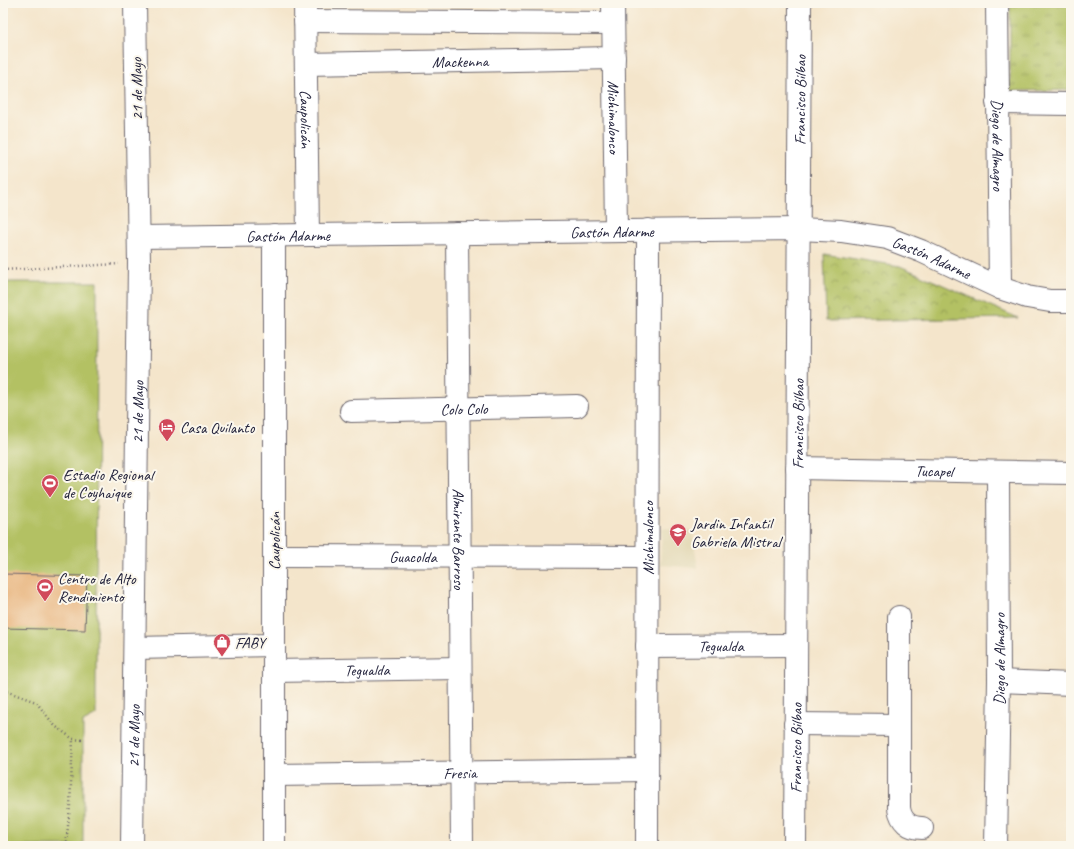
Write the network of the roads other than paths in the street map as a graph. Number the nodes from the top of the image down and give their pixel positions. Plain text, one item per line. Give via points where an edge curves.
1 (134, 3) edge
2 (800, 3) edge
3 (997, 3) edge
4 (305, 12) edge
5 (613, 13) edge
6 (614, 58) junction
7 (306, 64) junction
8 (997, 103) junction
9 (1071, 104) edge
10 (798, 229) junction
11 (648, 230) junction
12 (616, 231) junction
13 (457, 233) junction
14 (274, 235) junction
15 (308, 235) junction
16 (139, 237) junction
17 (1000, 288) junction
18 (1071, 300) edge
19 (577, 406) dead end
20 (458, 408) junction
21 (351, 411) dead end
22 (797, 468) junction
23 (998, 473) junction
24 (1071, 473) edge
25 (274, 556) junction
26 (460, 556) junction
27 (647, 557) junction
28 (899, 617) dead end
29 (274, 645) junction
30 (796, 645) junction
31 (647, 646) junction
32 (136, 648) junction
33 (460, 668) junction
34 (274, 671) junction
35 (1000, 681) junction
36 (1071, 684) edge
37 (795, 724) junction
38 (899, 725) junction
39 (647, 770) junction
40 (461, 772) junction
41 (274, 775) junction
42 (922, 828) dead end
43 (132, 846) edge
44 (274, 846) edge
45 (462, 846) edge
46 (647, 846) edge
47 (795, 846) edge
48 (996, 846) edge

1 - 16 street, 21 de Mayo
2 - 10 street, Francisco Bilbao
3 - 8 street, Diego de Almagro
4 - 5 street
4 - 7 street, Caupolicán
5 - 6 street, Michimalonco
6 - 7 street, Mackenna
6 - 12 street, Michimalonco
7 - 15 street, Caupolicán
8 - 9 street
8 - 17 street, Diego de Almagro
10 - 11 street, Gastón Adarme
10 - 17 street, Gastón Adarme via 887,238
10 - 22 street, Francisco Bilbao
11 - 12 street, Gastón Adarme
11 - 27 street, Michimalonco
12 - 13 street, Gastón Adarme
13 - 15 street, Gastón Adarme
13 - 20 street, Almirante Barroso
14 - 15 street, Gastón Adarme
14 - 16 street, Gastón Adarme
14 - 25 street, Caupolicán
16 - 32 street, 21 de Mayo
17 - 18 street, Gastón Adarme via 1050,301
19 - 20 street, Colo Colo
20 - 21 street, Colo Colo
20 - 26 street, Almirante Barroso
22 - 23 street, Tucapel
22 - 30 street, Francisco Bilbao
23 - 24 street, Tucapel
23 - 35 street, Diego de Almagro
25 - 26 street, Guacolda
25 - 29 street, Caupolicán
26 - 27 street, Guacolda
26 - 33 street, Almirante Barroso
27 - 31 street, Michimalonco
28 - 38 street
29 - 32 street
29 - 34 street, Caupolicán
30 - 31 street, Tegualda
30 - 37 street, Francisco Bilbao
31 - 39 street, Michimalonco
32 - 43 street, 21 de Mayo
33 - 34 street, Tegualda
33 - 40 street, Almirante Barroso
34 - 41 street, Caupolicán
35 - 36 street
35 - 48 street, Diego de Almagro
37 - 38 street
37 - 47 street, Francisco Bilbao
38 - 42 street via 899,813 910,826
39 - 40 street, Fresia
39 - 46 street, Michimalonco
40 - 41 street, Fresia
40 - 45 street, Almirante Barroso
41 - 44 street, Caupolicán

